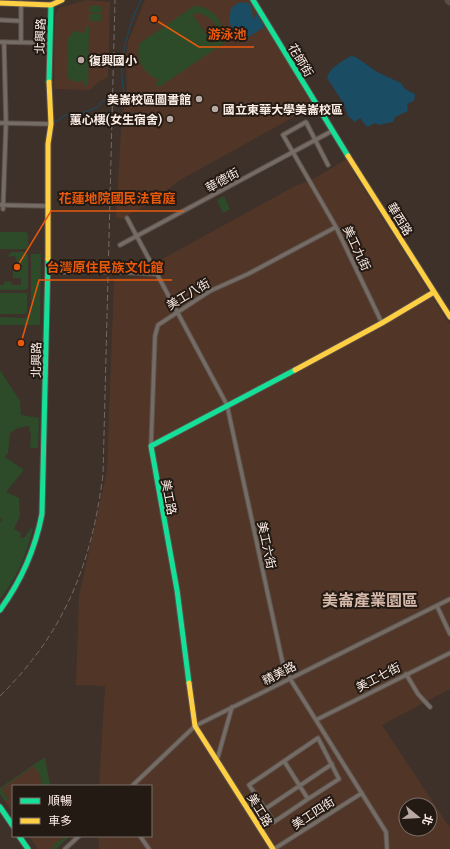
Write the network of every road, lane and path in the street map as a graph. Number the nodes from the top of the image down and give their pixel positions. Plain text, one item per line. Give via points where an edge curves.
1 (62, 0) edge
2 (253, 0) edge
3 (0, 3) edge
4 (21, 3) junction
5 (50, 5) junction
6 (0, 20) edge
7 (21, 21) junction
8 (2, 42) edge
9 (21, 42) junction
10 (50, 43) junction
11 (0, 123) edge
12 (6, 123) junction
13 (51, 124) junction
14 (332, 131) junction
15 (316, 140) junction
16 (293, 153) junction
17 (328, 165) dead end
18 (47, 206) junction
19 (2, 207) edge
20 (127, 218) dead end
21 (336, 227) junction
22 (138, 237) junction
23 (120, 245) dead end
24 (48, 272) junction
25 (157, 274) junction
26 (434, 292) junction
27 (178, 313) junction
28 (450, 317) edge
29 (382, 323) junction
30 (227, 406) junction
31 (151, 446) junction
32 (450, 599) edge
33 (437, 606) junction
34 (0, 610) edge
35 (450, 634) edge
36 (450, 653) edge
37 (406, 674) junction
38 (288, 679) junction
39 (232, 707) junction
40 (430, 707) dead end
41 (316, 720) junction
42 (196, 726) junction
43 (217, 760) junction
44 (284, 762) junction
45 (332, 764) junction
46 (133, 785) edge
47 (299, 786) junction
48 (362, 793) junction
49 (308, 799) junction
50 (0, 807) edge
51 (265, 809) junction
52 (12, 825) edge
53 (20, 837) edge
54 (78, 837) edge
55 (141, 837) edge
56 (28, 849) edge
57 (66, 849) edge
58 (149, 849) edge
59 (274, 849) edge
60 (387, 849) edge

1 - 5 street
2 - 14 street, 花師街
3 - 4 street
4 - 5 street
4 - 7 street
5 - 10 street, 北興路
6 - 7 street
7 - 9 street
8 - 9 street
8 - 12 street
9 - 10 street
10 - 13 street, 北興路
11 - 12 street
12 - 13 street
12 - 19 street
13 - 18 street, 北興路 via 48,144
14 - 15 street, 華德街
14 - 26 street, 華西路
15 - 16 street, 華德街
15 - 16 street, 美工九街 via 306,122 283,135
15 - 17 street
16 - 21 street, 美工九街
16 - 22 street, 華德街
18 - 19 street
18 - 24 street, 北興路
20 - 22 street, 美工六街
21 - 27 street, 美工八街 via 248,274 210,291
21 - 29 street, 美工九街
22 - 23 street, 華德街
22 - 25 street, 美工六街
24 - 25 street, bridge
24 - 34 street, 北興路 via 42,514 28,566
25 - 27 street, 美工六街
26 - 28 street, 華西路
26 - 29 street
27 - 30 street, 美工六街
27 - 31 street, 美工八街 via 158,325 155,336
29 - 30 street
30 - 31 street
30 - 38 street, 美工六街
31 - 42 street, 美工路 via 177,590
32 - 33 street, 精美路
33 - 35 street
33 - 38 street, 精美路
36 - 37 street, 美工七街
37 - 40 street via 418,694
37 - 41 street, 美工七街
38 - 39 street, 精美路
38 - 41 street, 美工六街
39 - 42 street, 精美路
39 - 43 street
41 - 48 street, 美工六街
42 - 43 street, 美工路
42 - 46 street, 精美路
43 - 59 street, 美工路
44 - 45 street via 318,738
44 - 47 street
44 - 51 street via 249,785
45 - 47 street
45 - 49 street via 339,779
47 - 49 street
47 - 51 street
48 - 59 street, 美工四街
48 - 60 street, 美工六街 via 386,832
49 - 51 street via 274,822
50 - 52 street
53 - 56 street
54 - 57 street
55 - 58 street

